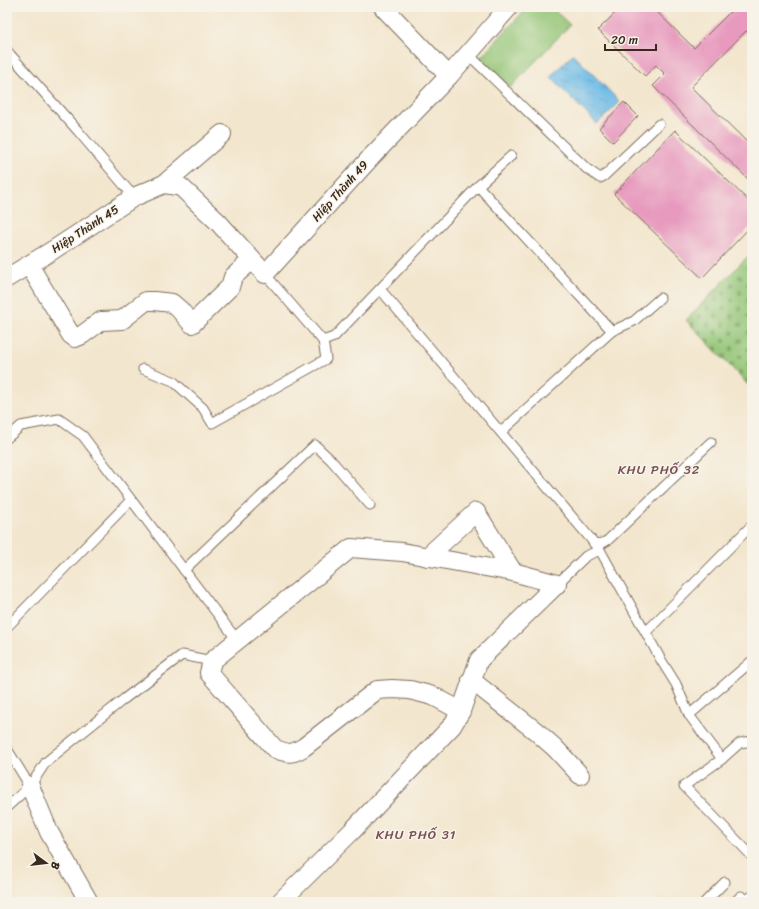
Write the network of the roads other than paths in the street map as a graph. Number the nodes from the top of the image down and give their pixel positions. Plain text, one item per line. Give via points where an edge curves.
1 (383, 7) edge
2 (509, 7) edge
3 (7, 51) edge
4 (468, 54) junction
5 (449, 76) junction
6 (659, 124) dead end
7 (222, 134) dead end
8 (511, 156) dead end
9 (164, 184) junction
10 (478, 186) junction
11 (134, 197) junction
12 (252, 260) junction
13 (29, 264) junction
14 (265, 274) junction
15 (7, 278) edge
16 (380, 289) junction
17 (660, 298) dead end
18 (612, 331) junction
19 (323, 341) junction
20 (143, 368) dead end
21 (501, 432) junction
22 (7, 438) edge
23 (710, 442) dead end
24 (131, 500) junction
25 (370, 505) dead end
26 (752, 525) edge
27 (597, 547) junction
28 (427, 557) junction
29 (184, 570) junction
30 (513, 572) junction
31 (557, 584) junction
32 (7, 626) edge
33 (646, 632) junction
34 (237, 640) junction
35 (212, 661) junction
36 (752, 661) edge
37 (471, 680) junction
38 (461, 711) junction
39 (689, 715) junction
40 (752, 740) edge
41 (7, 749) edge
42 (722, 759) junction
43 (580, 775) dead end
44 (30, 786) junction
45 (7, 807) edge
46 (752, 856) edge
47 (725, 882) dead end
48 (89, 902) edge
49 (280, 902) edge
50 (704, 902) edge

1 - 5 street
2 - 4 street, Hiệp Thành 49
3 - 11 lane
4 - 5 street, Hiệp Thành 49
4 - 6 lane via 587,169 600,178
5 - 14 street, Hiệp Thành 49
7 - 9 street, Hiệp Thành 45
8 - 10 lane
9 - 11 street, Hiệp Thành 45
9 - 12 street via 181,187 218,222
10 - 16 lane
10 - 18 lane
11 - 13 street, Hiệp Thành 45
12 - 13 street via 233,277 230,287 192,324 172,303 154,301 146,302 122,320 101,321 75,338
12 - 14 street
13 - 15 street, Hiệp Thành 45
14 - 19 lane
16 - 19 lane via 334,337
16 - 21 lane
17 - 18 lane via 634,321
18 - 21 lane
19 - 20 lane via 326,359 212,423 203,408 173,381
21 - 27 lane
22 - 24 lane via 21,426 59,419 83,436
23 - 27 lane via 608,540
24 - 29 lane
24 - 32 lane
25 - 29 lane via 315,445
26 - 33 lane
27 - 31 lane
27 - 33 lane
28 - 30 street
28 - 30 street via 476,512
28 - 34 street via 402,552 351,548
29 - 34 lane
30 - 31 street
31 - 37 street via 479,660
33 - 39 lane via 676,684
34 - 35 street
35 - 38 street via 208,673 276,749 287,753 295,753 304,747 377,690 410,690 433,696
35 - 44 lane via 182,656 46,762
36 - 39 lane
37 - 38 street
37 - 43 street via 537,732
38 - 49 street via 452,726
39 - 42 lane
40 - 42 lane via 740,743
41 - 44 lane
42 - 46 lane via 684,786
44 - 45 lane
44 - 48 street via 49,832
47 - 50 lane

